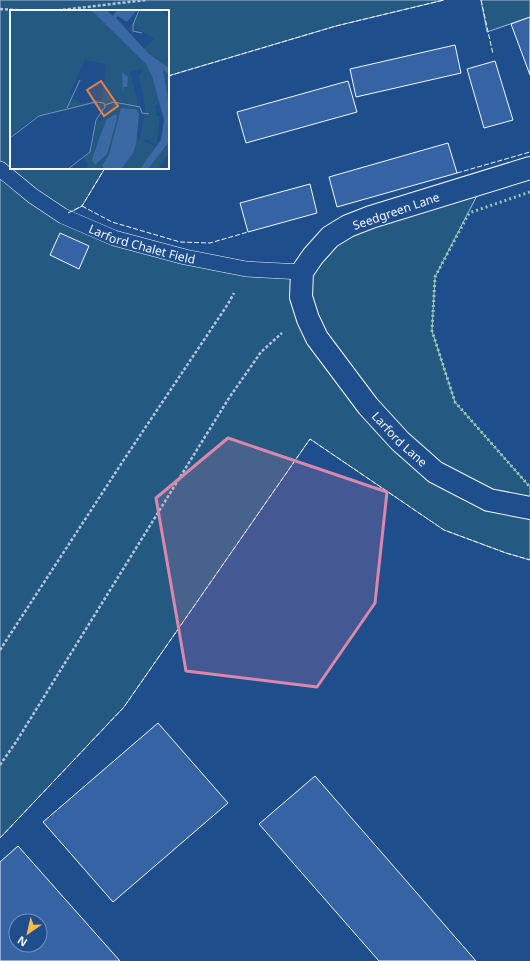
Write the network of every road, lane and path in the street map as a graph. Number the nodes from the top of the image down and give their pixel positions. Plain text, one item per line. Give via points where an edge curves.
1 (146, 0) edge
2 (0, 9) edge
3 (16, 10) edge
4 (61, 10) edge
5 (530, 168) edge
6 (0, 169) edge
7 (246, 269) junction
8 (302, 272) junction
9 (308, 319) junction
10 (530, 508) edge
11 (0, 650) edge
12 (0, 765) edge

1 - 4 path
2 - 3 path
5 - 8 street, Seedgreen Lane via 348,226 330,237
6 - 7 lane, Larford Chalet Field via 63,216 114,238 185,257
7 - 8 lane, Larford Chalet Field
7 - 11 path via 228,304
8 - 9 street via 300,297
9 - 10 street, Larford Lane via 317,338 368,406 400,441 435,472 489,500
9 - 12 path via 281,333 261,352 229,398

